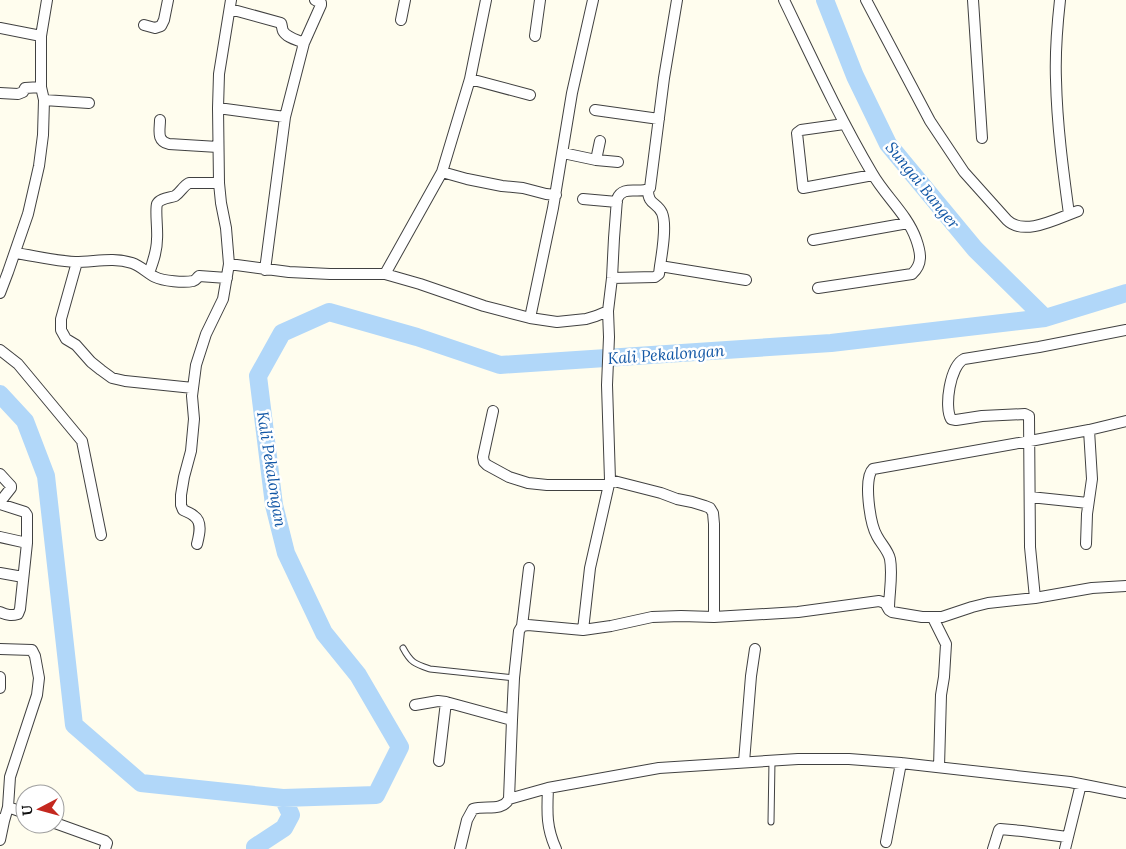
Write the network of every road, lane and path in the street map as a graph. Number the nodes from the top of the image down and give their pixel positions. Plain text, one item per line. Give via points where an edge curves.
1 (48, 0) edge
2 (168, 0) edge
3 (315, 0) edge
4 (405, 0) edge
5 (486, 0) edge
6 (540, 0) edge
7 (593, 0) edge
8 (677, 0) edge
9 (784, 0) edge
10 (866, 0) edge
11 (973, 0) edge
12 (1060, 0) edge
13 (230, 5) edge
14 (401, 20) dead end
15 (144, 25) dead end
16 (0, 28) edge
17 (41, 36) junction
18 (535, 36) dead end
19 (304, 42) junction
20 (470, 79) junction
21 (41, 87) junction
22 (0, 93) edge
23 (530, 95) dead end
24 (44, 100) junction
25 (89, 103) dead end
26 (218, 108) junction
27 (594, 110) dead end
28 (285, 118) junction
29 (659, 119) junction
30 (160, 120) dead end
31 (844, 124) junction
32 (982, 138) dead end
33 (600, 141) dead end
34 (218, 147) junction
35 (563, 153) junction
36 (596, 160) junction
37 (618, 162) dead end
38 (442, 172) junction
39 (873, 175) junction
40 (219, 183) junction
41 (648, 190) junction
42 (556, 195) junction
43 (583, 199) dead end
44 (617, 202) junction
45 (908, 223) junction
46 (813, 240) dead end
47 (15, 252) junction
48 (77, 262) junction
49 (229, 264) junction
50 (660, 266) junction
51 (265, 270) junction
52 (149, 273) junction
53 (385, 274) junction
54 (227, 278) junction
55 (612, 278) junction
56 (746, 280) dead end
57 (818, 288) dead end
58 (0, 293) edge
59 (608, 311) junction
60 (530, 318) junction
61 (1126, 330) edge
62 (0, 350) edge
63 (193, 388) junction
64 (492, 411) dead end
65 (1126, 421) edge
66 (1090, 430) junction
67 (1030, 441) junction
68 (0, 474) edge
69 (610, 482) junction
70 (1030, 498) junction
71 (0, 503) edge
72 (1088, 503) junction
73 (101, 535) dead end
74 (0, 537) edge
75 (27, 542) junction
76 (197, 544) dead end
77 (1086, 544) dead end
78 (529, 568) dead end
79 (0, 573) edge
80 (23, 577) junction
81 (1126, 586) edge
82 (1035, 598) junction
83 (889, 610) junction
84 (0, 612) edge
85 (714, 617) junction
86 (933, 618) junction
87 (522, 626) junction
88 (583, 630) junction
89 (404, 648) dead end
90 (0, 649) edge
91 (756, 649) dead end
92 (0, 677) edge
93 (514, 678) junction
94 (0, 688) edge
95 (446, 702) junction
96 (414, 705) dead end
97 (512, 720) junction
98 (439, 761) dead end
99 (772, 761) junction
100 (744, 762) junction
101 (901, 763) junction
102 (939, 768) junction
103 (0, 773) edge
104 (10, 777) junction
105 (1081, 784) junction
106 (548, 788) junction
107 (1126, 793) edge
108 (509, 799) junction
109 (8, 807) junction
110 (15, 809) edge
111 (2, 820) edge
112 (770, 822) dead end
113 (65, 827) edge
114 (1067, 838) junction
115 (0, 840) edge
116 (886, 842) dead end
117 (105, 849) edge
118 (460, 849) edge
119 (556, 849) edge
120 (993, 849) edge
121 (1065, 849) edge

1 - 17 street
2 - 15 street via 161,26
3 - 19 street via 322,5
4 - 14 street
5 - 20 street
6 - 18 street
7 - 35 street via 572,93
8 - 29 street
9 - 31 street
10 - 12 street via 930,121 964,172 1012,225 1025,228 1073,212 1057,103 1056,34
11 - 32 street
13 - 19 street via 281,23 288,36
13 - 26 street via 219,74
16 - 17 street
17 - 21 street
19 - 28 street
20 - 23 street
20 - 38 street
21 - 22 street via 26,88 18,94
21 - 24 street
24 - 25 street
24 - 47 street via 39,166
26 - 28 street
26 - 34 street
27 - 29 street
28 - 51 street
29 - 41 street
30 - 34 street via 159,138 163,143
31 - 39 street
31 - 39 street via 797,133 803,188
33 - 36 street
34 - 40 street
35 - 36 street
35 - 42 street
36 - 37 street
38 - 42 street
38 - 53 street
39 - 45 street
40 - 49 street
40 - 52 street via 189,183 173,197 159,201 158,237
41 - 44 street via 624,192 619,194
41 - 50 street via 649,200 662,214
42 - 60 street
43 - 44 street
44 - 55 street
45 - 46 street
45 - 57 street via 921,261 912,274
47 - 48 street
47 - 58 street
48 - 52 street via 119,260 140,266
48 - 63 street via 60,319 66,339 112,378
49 - 51 street
49 - 54 street
50 - 55 street via 659,275 655,277
50 - 56 street
51 - 53 street
52 - 54 street via 178,281 192,281 198,276
53 - 60 street
54 - 63 street via 223,299 196,365
55 - 59 street
59 - 60 street via 586,319 557,322
59 - 69 street
61 - 67 street via 959,362 949,387 950,418 1027,414 1030,417
62 - 73 street via 18,364 82,441
63 - 76 street via 191,451 181,501 183,510 197,518 200,532
64 - 69 street via 483,457 487,465 528,483
65 - 66 street
66 - 67 street
66 - 72 street via 1092,479
67 - 70 street
67 - 83 street via 870,471 868,500 872,523 888,552 891,567
68 - 71 street via 11,488
69 - 85 street via 710,508 714,524
69 - 88 street via 590,568
70 - 72 street
70 - 82 street
71 - 75 street via 25,512
72 - 77 street
74 - 75 street
75 - 80 street
78 - 87 street
79 - 80 street
80 - 84 street via 18,614
81 - 82 street
82 - 86 street via 979,605
83 - 85 street via 885,602 879,601 798,612
83 - 86 street
85 - 88 street via 652,617
86 - 102 street via 946,644
87 - 88 street
87 - 93 street
89 - 93 lane via 409,659 430,669
90 - 104 street via 32,650 39,678 37,695
91 - 100 street
92 - 94 street
93 - 97 street
95 - 96 street
95 - 97 street
95 - 98 street
97 - 108 street
99 - 100 street
99 - 101 street via 849,759
99 - 112 lane
100 - 106 street via 659,768
101 - 102 street
101 - 116 street
102 - 105 street
103 - 104 street
104 - 109 street
105 - 107 street
105 - 114 street
106 - 108 street
106 - 119 street via 547,819
108 - 118 street via 503,806 473,809
109 - 110 street
109 - 111 street
111 - 115 street
113 - 117 street via 105,841
114 - 120 street via 1000,829
114 - 121 street

